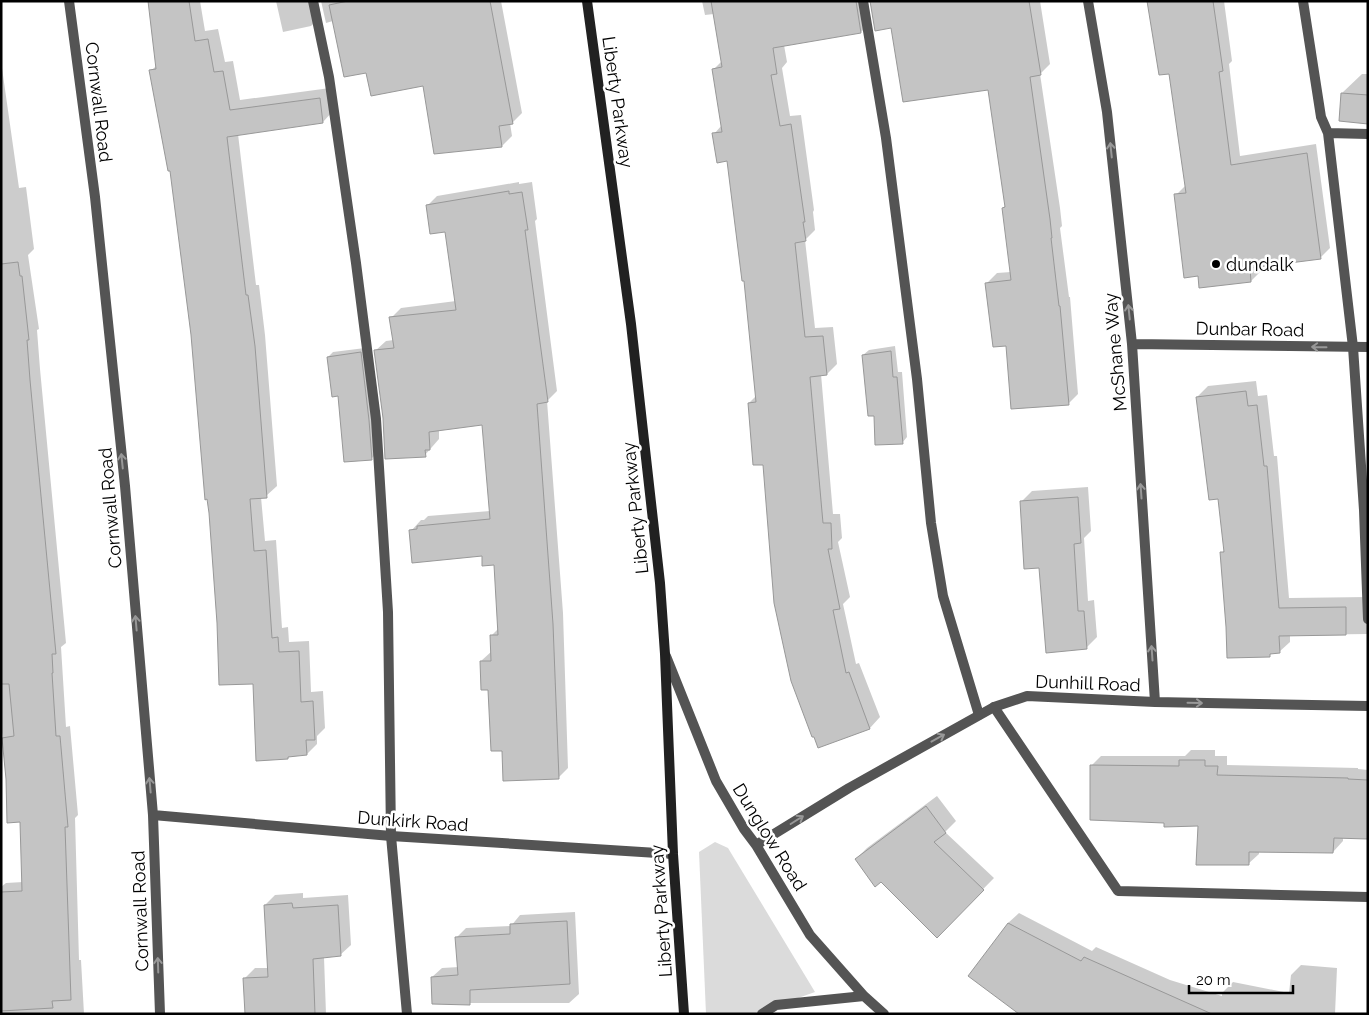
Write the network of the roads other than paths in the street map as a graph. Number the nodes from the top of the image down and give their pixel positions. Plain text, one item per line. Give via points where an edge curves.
1 (69, 1) edge
2 (313, 1) edge
3 (587, 1) edge
4 (863, 1) edge
5 (1088, 1) edge
6 (1303, 1) edge
7 (1328, 132) junction
8 (1368, 134) edge
9 (1132, 344) junction
10 (1353, 347) junction
11 (1368, 348) edge
12 (1366, 510) edge
13 (1368, 619) edge
14 (665, 654) junction
15 (1155, 702) junction
16 (1368, 706) edge
17 (994, 707) junction
18 (979, 715) junction
19 (152, 815) junction
20 (391, 836) junction
21 (756, 845) junction
22 (672, 854) junction
23 (1368, 897) edge
24 (864, 996) junction
25 (160, 1014) edge
26 (406, 1014) edge
27 (684, 1014) edge
28 (762, 1014) edge
29 (884, 1014) edge

19 -> 1 street, Cornwall Road via 125,486 95,197
2 - 20 street via 329,77 376,418 388,612
3 - 14 street, Liberty Parkway via 631,324
4 - 18 street via 886,138 918,379 930,523 943,596
9 -> 5 street, McShane Way via 1107,112
6 - 7 street via 1321,117
7 - 8 street
7 - 10 street
10 -> 9 street, Dunbar Road
15 -> 9 street, McShane Way
10 - 11 street, Dunbar Road
10 - 12 street
12 - 13 street
14 - 21 street, Dunglow Road via 716,781
14 - 22 street, Liberty Parkway
15 -> 16 street, Dunhill Road
15 - 17 street, Dunhill Road via 1027,696
17 - 18 street, Dunhill Road
17 - 23 street via 1118,891
21 -> 18 street, Dunhill Road
19 - 20 street, Dunkirk Road
25 -> 19 street, Cornwall Road
20 - 22 street, Dunkirk Road
20 - 26 street
21 - 24 street, Dunglow Road via 810,935
22 - 27 street, Liberty Parkway
24 - 28 street via 776,1006
24 - 29 street, Dunglow Road

